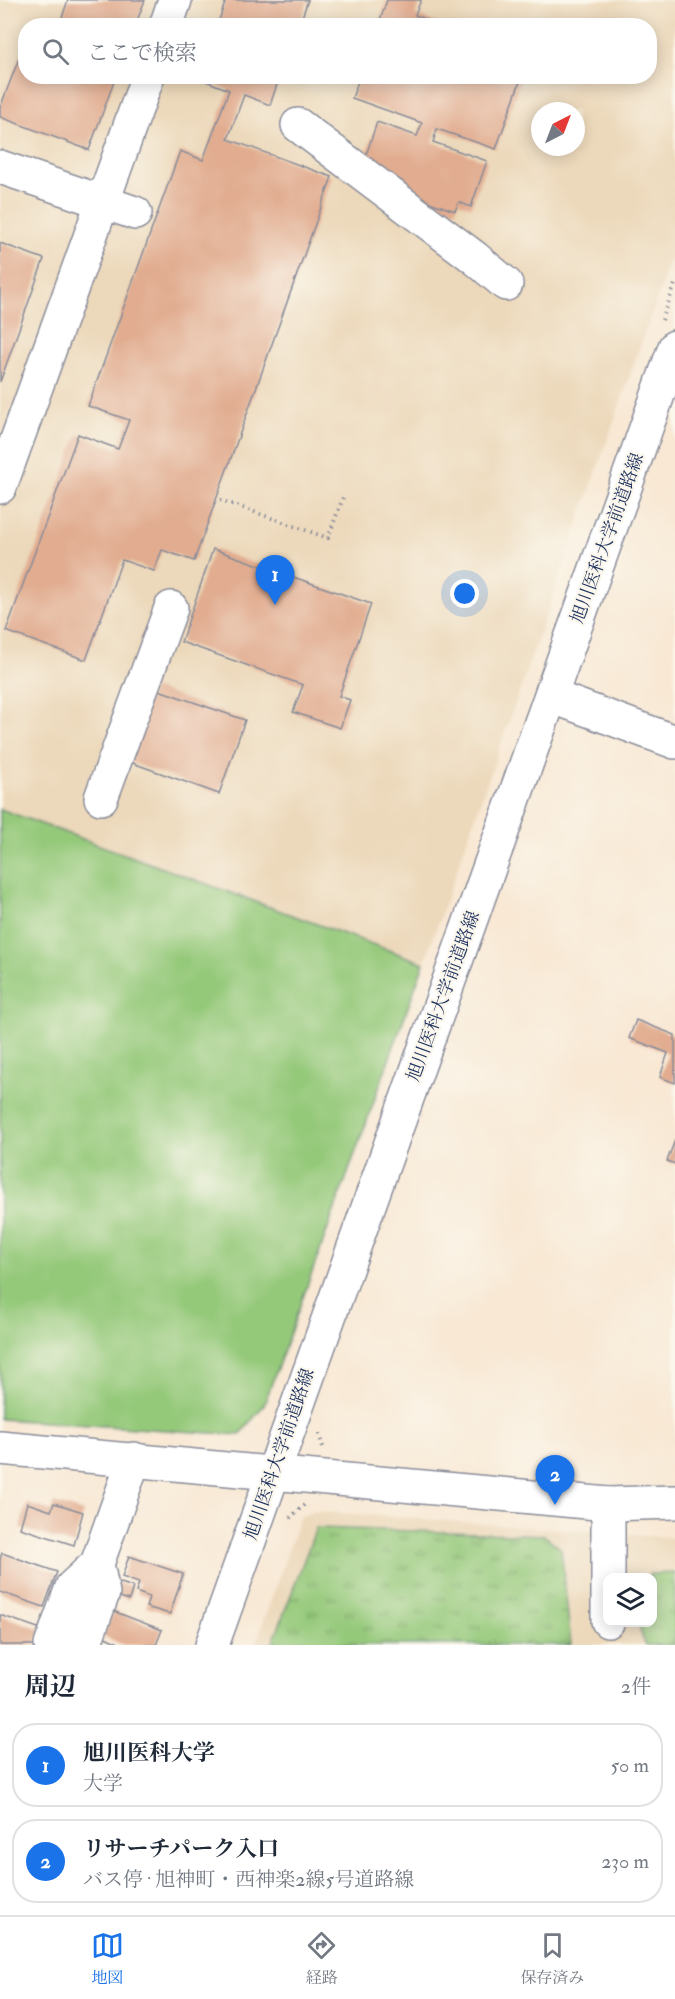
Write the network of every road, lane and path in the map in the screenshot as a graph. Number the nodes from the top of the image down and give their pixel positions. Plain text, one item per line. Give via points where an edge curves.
1 (175, 0) edge
2 (169, 18) edge
3 (145, 84) edge
4 (298, 125) dead end
5 (0, 167) edge
6 (103, 202) junction
7 (135, 213) dead end
8 (506, 284) dead end
9 (675, 347) edge
10 (0, 487) edge
11 (344, 495) dead end
12 (220, 500) dead end
13 (171, 608) dead end
14 (550, 696) junction
15 (675, 742) edge
16 (101, 798) dead end
17 (0, 1448) edge
18 (134, 1459) junction
19 (272, 1474) junction
20 (675, 1502) edge
21 (608, 1504) junction
22 (97, 1564) junction
23 (608, 1573) edge
24 (609, 1627) edge
25 (51, 1645) edge
26 (84, 1645) edge
27 (212, 1645) edge
28 (611, 1645) edge

1 - 2 street
3 - 6 street
4 - 8 street
5 - 6 street
6 - 7 street
6 - 10 street
9 - 14 street, 旭川医科大学前道路線
11 - 12 path via 328,538
13 - 16 street
14 - 15 street
14 - 19 street, 旭川医科大学前道路線
17 - 18 street
18 - 19 street
18 - 22 street
19 - 21 street
19 - 27 street, 旭川医科大学前道路線
20 - 21 street
21 - 23 street
22 - 25 street via 72,1587
22 - 26 street via 103,1593
24 - 28 street

